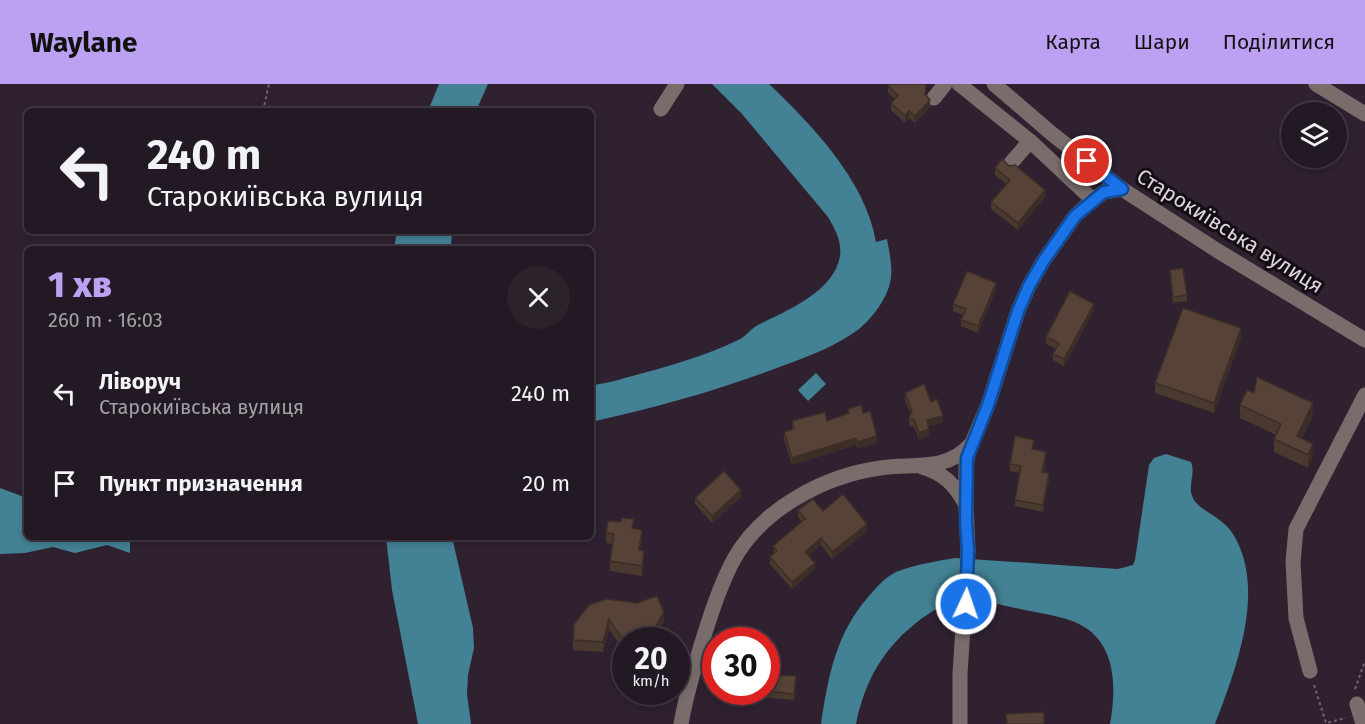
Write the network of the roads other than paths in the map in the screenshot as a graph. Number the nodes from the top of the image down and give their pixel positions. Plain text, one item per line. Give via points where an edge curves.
1 (677, 84) edge
2 (945, 84) edge
3 (959, 84) edge
4 (994, 84) edge
5 (1316, 84) edge
6 (934, 98) dead end
7 (662, 108) dead end
8 (1365, 114) edge
9 (1030, 141) junction
10 (1011, 163) edge
11 (1122, 189) junction
12 (1093, 200) junction
13 (1365, 340) edge
14 (1365, 395) edge
15 (982, 421) junction
16 (920, 466) junction
17 (966, 505) junction
18 (1310, 671) road end
19 (681, 724) edge
20 (960, 724) edge

1 - 7 street
2 - 6 street
3 - 9 street
4 - 11 street, Старокиївська вулиця
5 - 8 street
9 - 10 street
9 - 12 street
11 - 12 street via 1104,192
11 - 13 street, Старокиївська вулиця
12 - 15 street via 1075,216 1029,286
14 - 18 street via 1296,529 1296,618
15 - 16 street via 961,454
15 - 17 street via 967,458
16 - 17 street via 948,479
16 - 19 street via 870,469 830,482 790,502 756,530 735,559 720,591
17 - 20 street via 968,550

